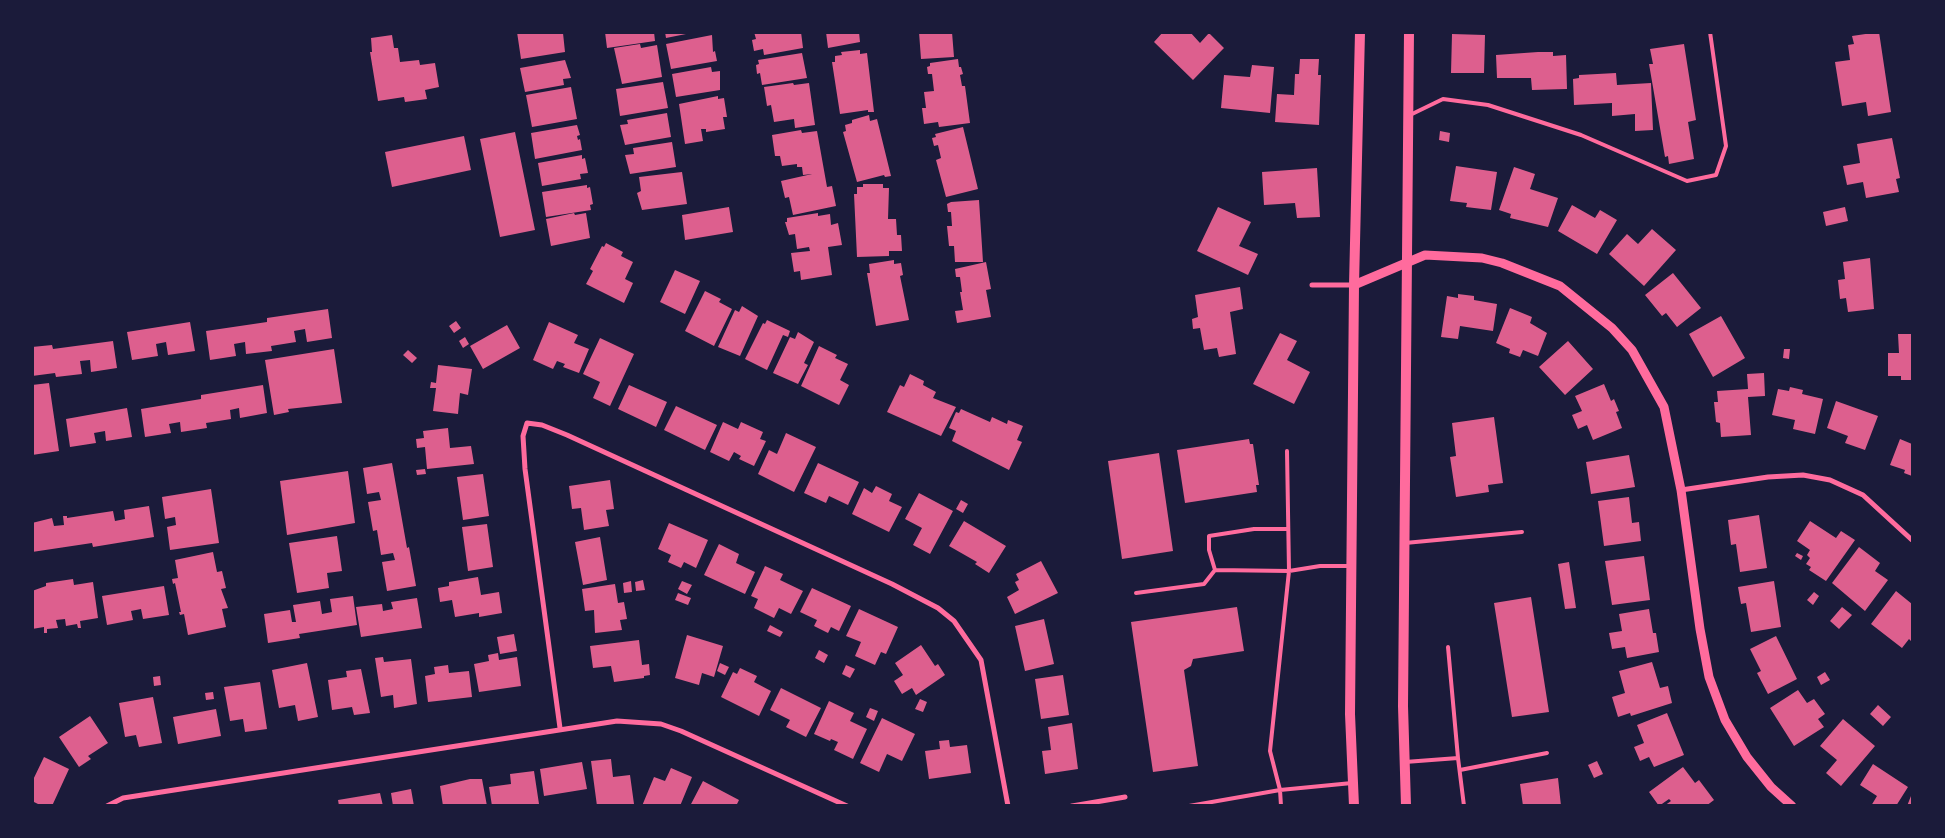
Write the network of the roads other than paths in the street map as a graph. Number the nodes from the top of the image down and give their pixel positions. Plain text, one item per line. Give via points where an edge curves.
1 (1360, 32) edge
2 (1409, 32) edge
3 (1710, 32) edge
4 (1409, 115) junction
5 (1408, 262) junction
6 (1312, 285) dead end
7 (1354, 285) junction
8 (1287, 451) dead end
9 (1681, 490) junction
10 (1288, 528) junction
11 (1522, 532) dead end
12 (1912, 540) edge
13 (1405, 543) junction
14 (1352, 566) junction
15 (1216, 570) junction
16 (1289, 570) junction
17 (1136, 593) dead end
18 (1448, 647) dead end
19 (560, 728) junction
20 (1547, 753) dead end
21 (1458, 758) junction
22 (1405, 762) junction
23 (1460, 770) junction
24 (1353, 783) junction
25 (1280, 790) junction
26 (1125, 797) dead end
27 (107, 806) edge
28 (847, 806) edge
29 (1008, 806) edge
30 (1072, 806) edge
31 (1189, 806) edge
32 (1281, 806) edge
33 (1354, 806) edge
34 (1406, 806) edge
35 (1464, 806) edge
36 (1792, 806) edge

1 - 7 main road
2 - 4 main road
3 - 4 lane via 1726,146 1716,175 1688,181 1581,135 1488,105 1443,98
4 - 5 main road
5 - 7 street
5 - 9 street via 1425,255 1463,256 1502,263 1560,286 1585,304 1612,328 1646,370 1664,407
5 - 13 main road
6 - 7 street
7 - 14 main road
8 - 10 lane
9 - 12 street via 1768,476 1803,474 1830,480 1863,495
9 - 36 street via 1709,677 1725,720 1747,757 1771,787
10 - 15 lane via 1209,536 1209,550
10 - 16 lane
11 - 13 lane
13 - 22 main road
14 - 16 lane
14 - 24 main road via 1350,714
15 - 16 lane
15 - 17 lane via 1204,584
16 - 25 lane via 1270,751
18 - 21 lane
19 - 27 street via 122,798
19 - 28 street via 617,720 661,724
19 - 29 street via 525,469 523,436 527,423 555,429 874,576 923,600 954,621 981,660
20 - 23 lane
21 - 22 lane
21 - 23 lane
22 - 34 main road
23 - 35 lane
24 - 25 lane
24 - 33 main road
25 - 31 lane
25 - 32 lane
26 - 30 street

